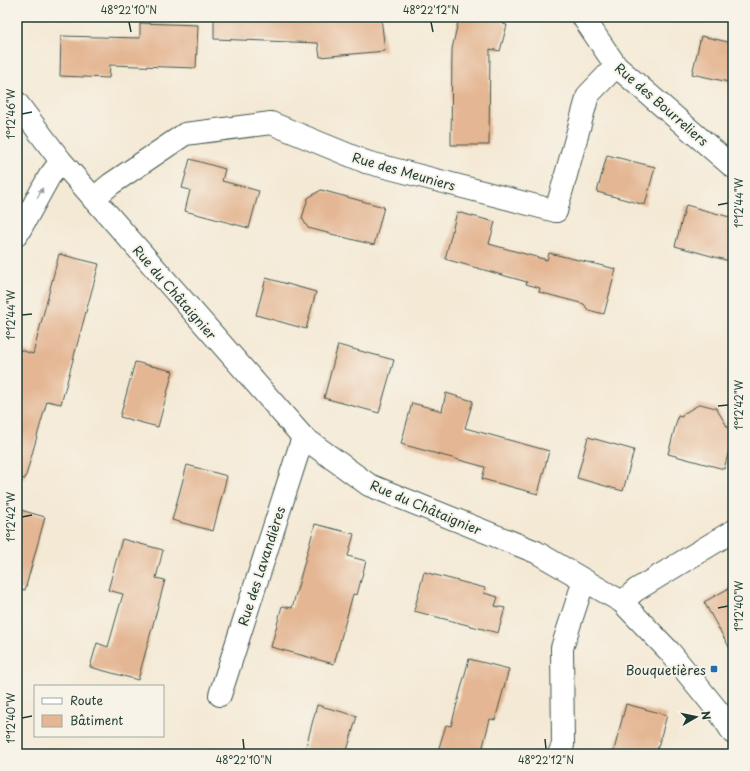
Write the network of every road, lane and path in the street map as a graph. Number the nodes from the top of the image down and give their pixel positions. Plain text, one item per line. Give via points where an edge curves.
1 (583, 17) edge
2 (616, 66) junction
3 (17, 103) edge
4 (61, 161) junction
5 (733, 167) edge
6 (93, 199) junction
7 (20, 231) edge
8 (303, 437) junction
9 (733, 531) edge
10 (584, 580) junction
11 (622, 602) junction
12 (220, 695) dead end
13 (733, 734) edge
14 (559, 754) edge

1 - 2 street, Rue des Bourreliers
2 - 5 street, Rue des Bourreliers
2 - 6 street, Rue des Meuniers via 588,95 556,211 366,162 271,123 185,134
3 - 4 street, Rue du Châtaignier
4 - 6 street, Rue du Châtaignier
7 -> 4 street via 49,177
6 - 8 street, Rue du Châtaignier
8 - 10 street, Rue du Châtaignier via 369,485 536,552
8 - 12 street, Rue des Lavandières
9 - 11 street via 636,590
10 - 11 street, Rue du Châtaignier
10 - 14 street via 562,648 563,745
11 - 13 street, Rue du Châtaignier via 670,652 722,716

